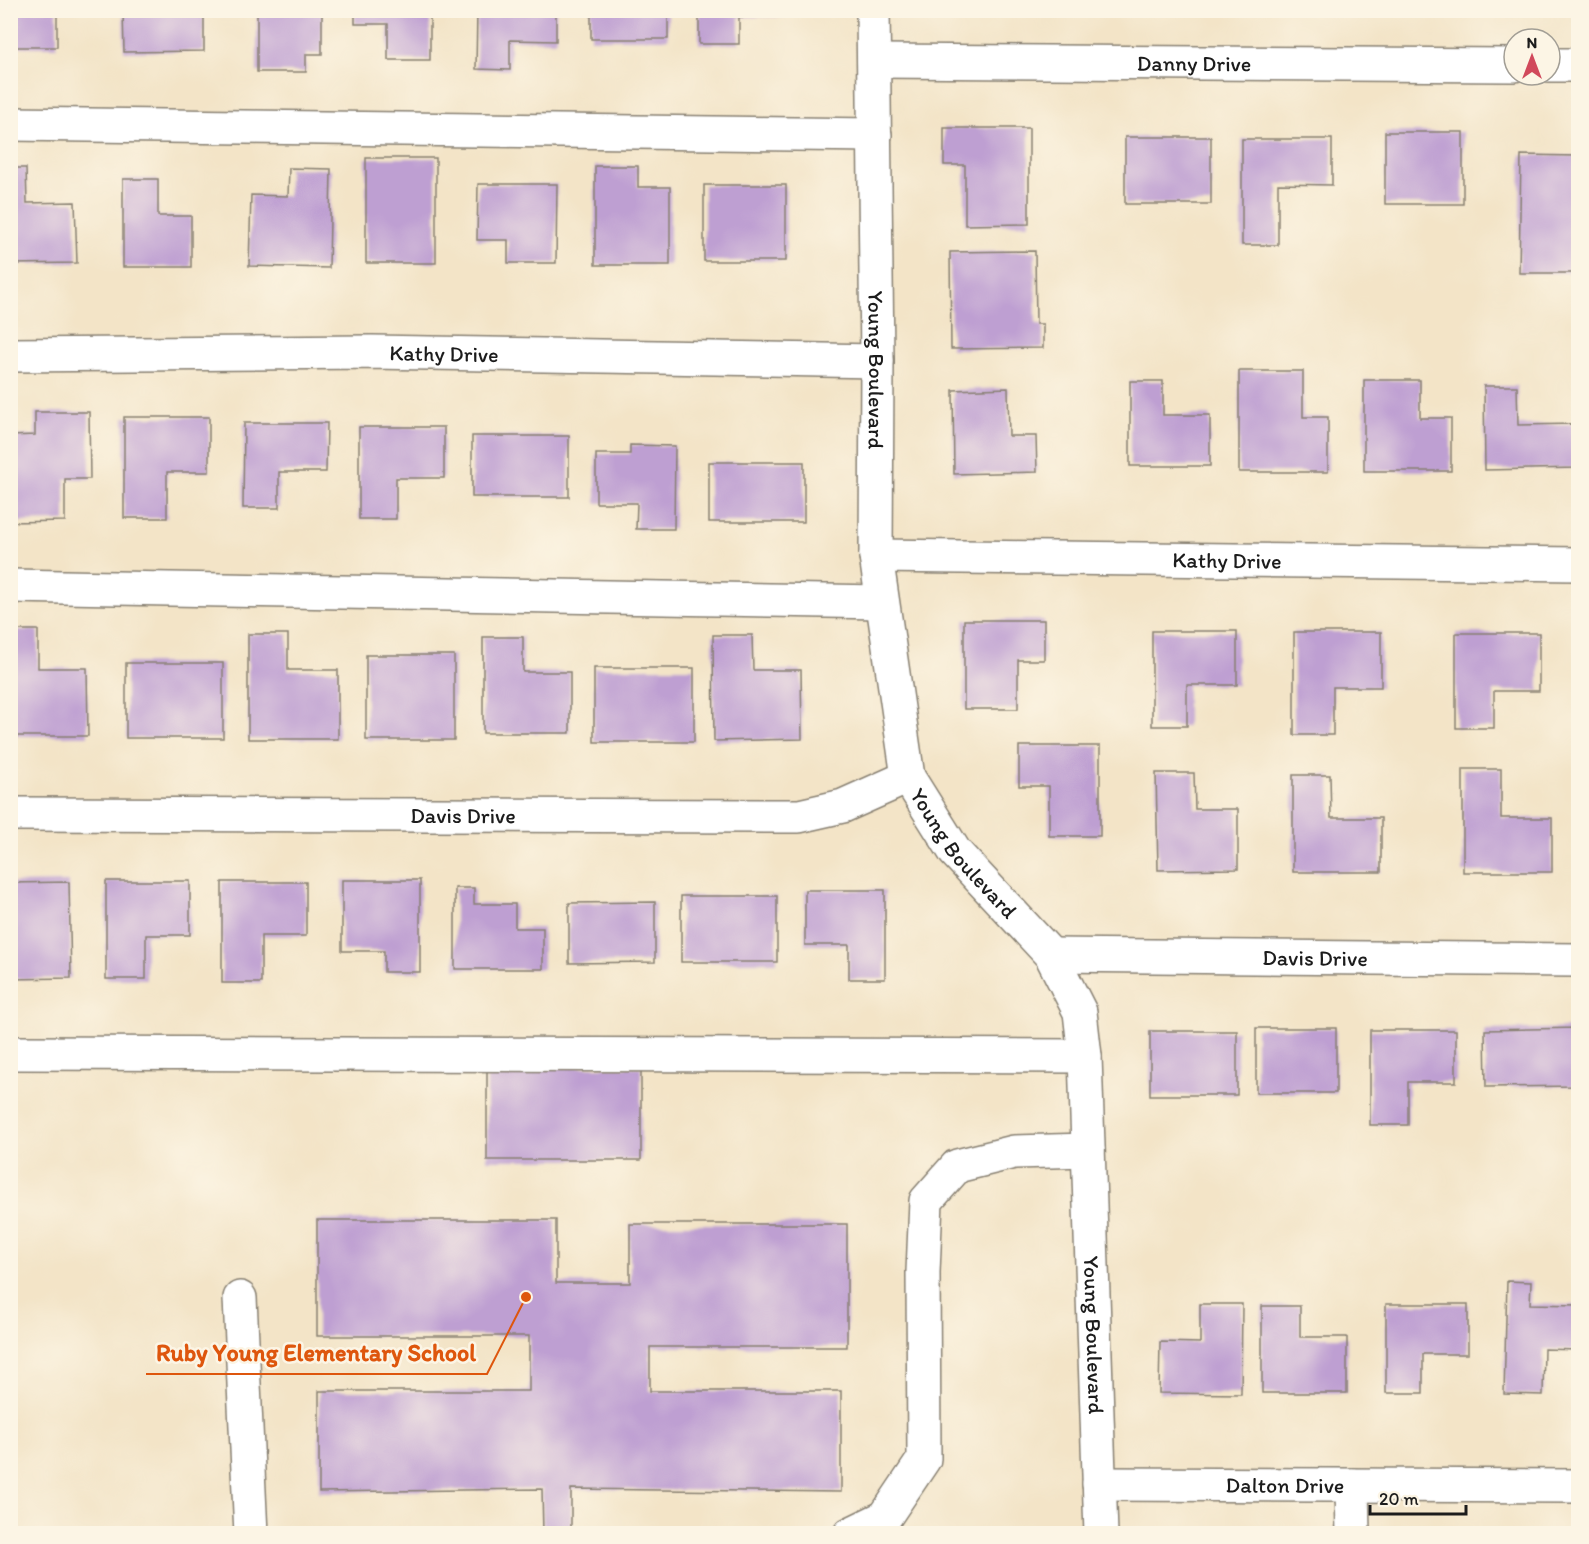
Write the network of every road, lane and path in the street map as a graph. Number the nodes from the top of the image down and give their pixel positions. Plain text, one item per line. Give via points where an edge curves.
1 (873, 10) edge
2 (874, 61) junction
3 (1502, 65) edge
4 (1562, 65) edge
5 (1578, 65) edge
6 (10, 124) edge
7 (875, 135) junction
8 (10, 355) edge
9 (877, 361) junction
10 (876, 556) junction
11 (1578, 564) edge
12 (10, 586) edge
13 (882, 602) junction
14 (908, 777) junction
15 (10, 814) edge
16 (1051, 955) junction
17 (1578, 960) edge
18 (10, 1053) edge
19 (1085, 1056) junction
20 (1088, 1150) junction
21 (240, 1298) dead end
22 (1099, 1484) junction
23 (1352, 1485) junction
24 (1578, 1486) edge
25 (251, 1533) edge
26 (849, 1533) edge
27 (1101, 1533) edge
28 (1353, 1533) edge

1 - 2 street, Young Boulevard
2 - 3 street, Danny Drive
2 - 7 street, Young Boulevard
4 - 5 street
6 - 7 street
7 - 9 street, Young Boulevard
8 - 9 street, Kathy Drive via 372,352
9 - 10 street, Young Boulevard
10 - 11 street, Kathy Drive
10 - 13 street, Young Boulevard
12 - 13 street
13 - 14 street, Young Boulevard
14 - 15 street, Davis Drive via 843,806 800,816
14 - 16 street, Young Boulevard via 955,852
16 - 17 street, Davis Drive
16 - 19 street, Young Boulevard via 1080,1012
18 - 19 street
19 - 20 street, Young Boulevard
20 - 22 street, Young Boulevard
20 - 26 street via 1014,1152 957,1166 926,1201 924,1459 885,1517
21 - 25 street
22 - 23 street, Dalton Drive
22 - 27 street, Young Boulevard
23 - 24 street, Dalton Drive
23 - 28 street

